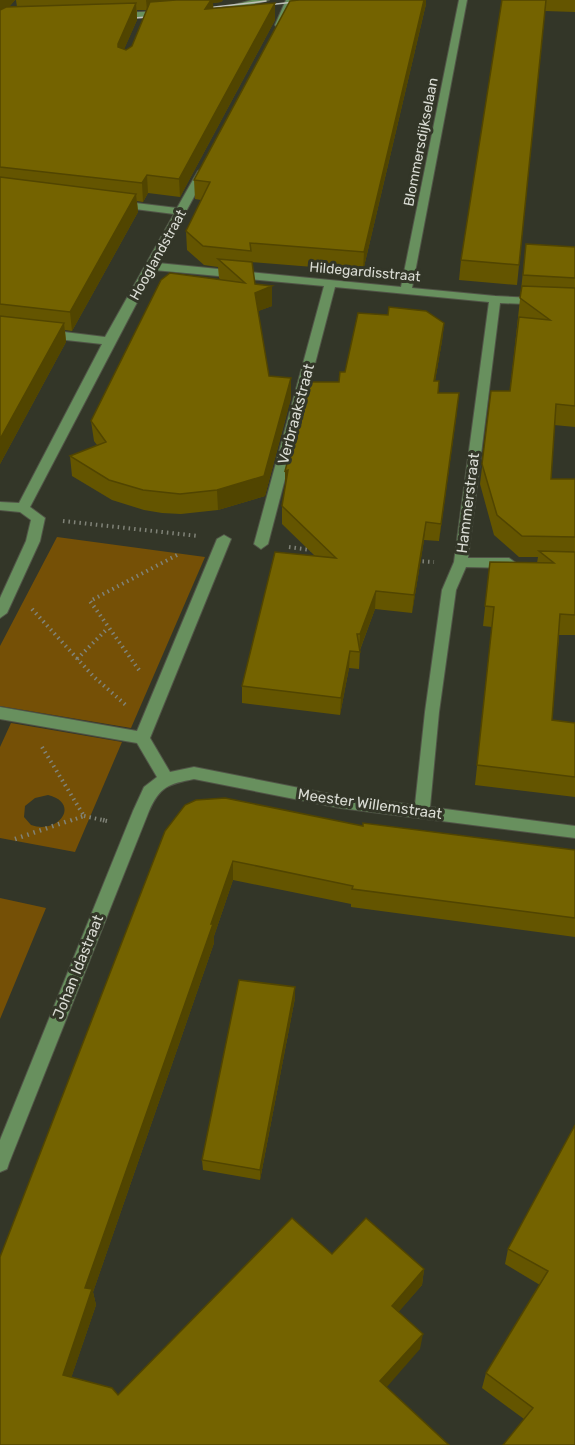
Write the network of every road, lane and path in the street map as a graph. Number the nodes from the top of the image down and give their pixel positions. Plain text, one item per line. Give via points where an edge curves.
1 (265, 0) edge
2 (290, 0) edge
3 (463, 0) edge
4 (213, 9) edge
5 (170, 13) edge
6 (147, 15) junction
7 (106, 17) edge
8 (143, 27) edge
9 (276, 32) edge
10 (210, 159) edge
11 (102, 202) edge
12 (182, 212) junction
13 (152, 266) junction
14 (330, 284) junction
15 (406, 290) junction
16 (495, 299) junction
17 (575, 303) edge
18 (33, 332) edge
19 (110, 341) junction
20 (0, 506) edge
21 (23, 508) junction
22 (224, 539) dead end
23 (261, 544) dead end
24 (179, 554) dead end
25 (461, 562) junction
26 (518, 564) edge
27 (30, 607) dead end
28 (0, 613) edge
29 (108, 628) junction
30 (76, 659) junction
31 (160, 693) junction
32 (0, 713) edge
33 (24, 718) junction
34 (145, 731) junction
35 (166, 778) junction
36 (422, 812) junction
37 (575, 832) edge
38 (15, 839) dead end
39 (0, 1163) edge

1 - 4 street
2 - 9 street
3 - 15 street, Blommersdijkselaan
5 - 6 street
6 - 7 street
6 - 8 street
10 - 12 street, Hooglandstraat
11 - 12 street
12 - 13 street, Hooglandstraat
13 - 14 street, Hildegardisstraat
13 - 19 street, Hooglandstraat
14 - 15 street, Hildegardisstraat
14 - 23 street, Verbraakstraat
15 - 16 street, Hildegardisstraat
16 - 17 street, Hildegardisstraat
16 - 25 street, Hammerstraat
18 - 19 street
19 - 21 street, Hooglandstraat
20 - 21 street
21 - 28 street via 38,518 33,541
22 - 31 street
24 - 29 path via 90,601
25 - 26 street
25 - 36 street, Hammerstraat via 449,590
27 - 30 path
29 - 30 path
29 - 31 path
30 - 34 path
31 - 34 street
32 - 33 street
33 - 34 street
33 - 38 path via 84,816
34 - 35 street
35 - 36 street, Meester Willemstraat via 194,774 340,802
35 - 39 street, Johan Idastraat via 150,791 141,811
36 - 37 street, Meester Willemstraat

